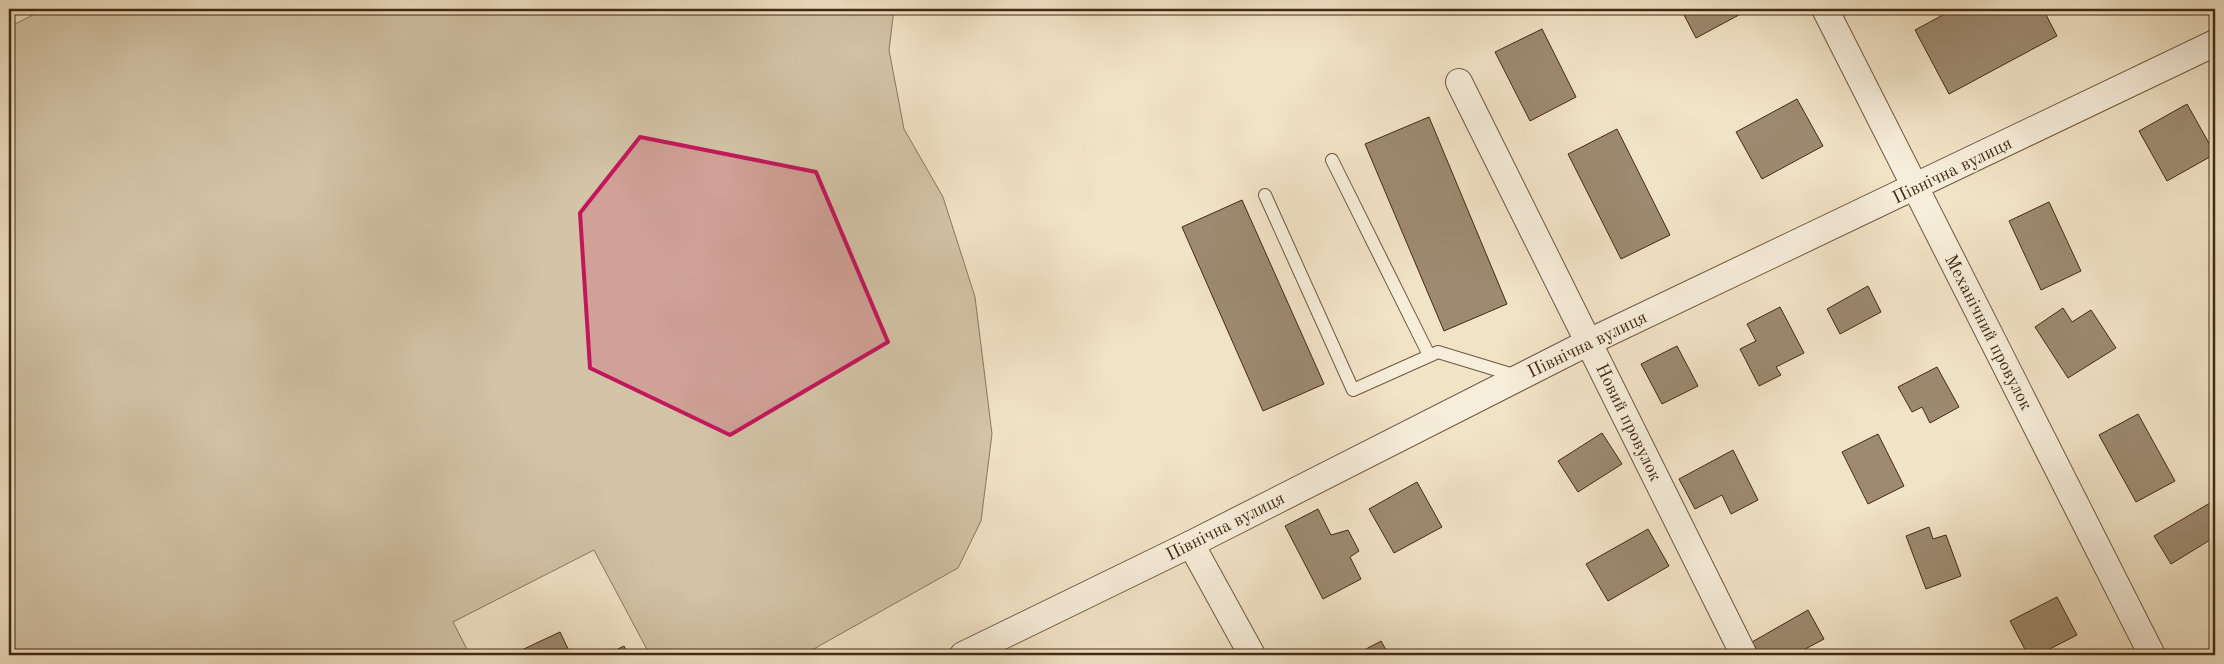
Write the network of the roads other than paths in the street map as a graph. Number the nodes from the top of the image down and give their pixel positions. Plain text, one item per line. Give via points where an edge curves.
1 (1824, 9) edge
2 (2215, 43) edge
3 (1459, 82) dead end
4 (1332, 160) dead end
5 (1916, 187) junction
6 (1265, 195) dead end
7 (1589, 342) junction
8 (1429, 355) junction
9 (1520, 377) junction
10 (1191, 544) junction
11 (962, 655) edge
12 (1252, 655) edge
13 (1744, 655) edge
14 (2152, 655) edge

1 - 5 street, Механічний провулок
2 - 5 street, Північна вулиця
3 - 7 street, Новий провулок
4 - 8 lane
5 - 7 street, Північна вулиця
5 - 14 street, Механічний провулок
6 - 8 lane via 1353,390
7 - 9 street, Північна вулиця
7 - 13 street, Новий провулок
8 - 9 lane via 1438,352
9 - 10 street, Північна вулиця
10 - 11 street, Північна вулиця
10 - 12 street

